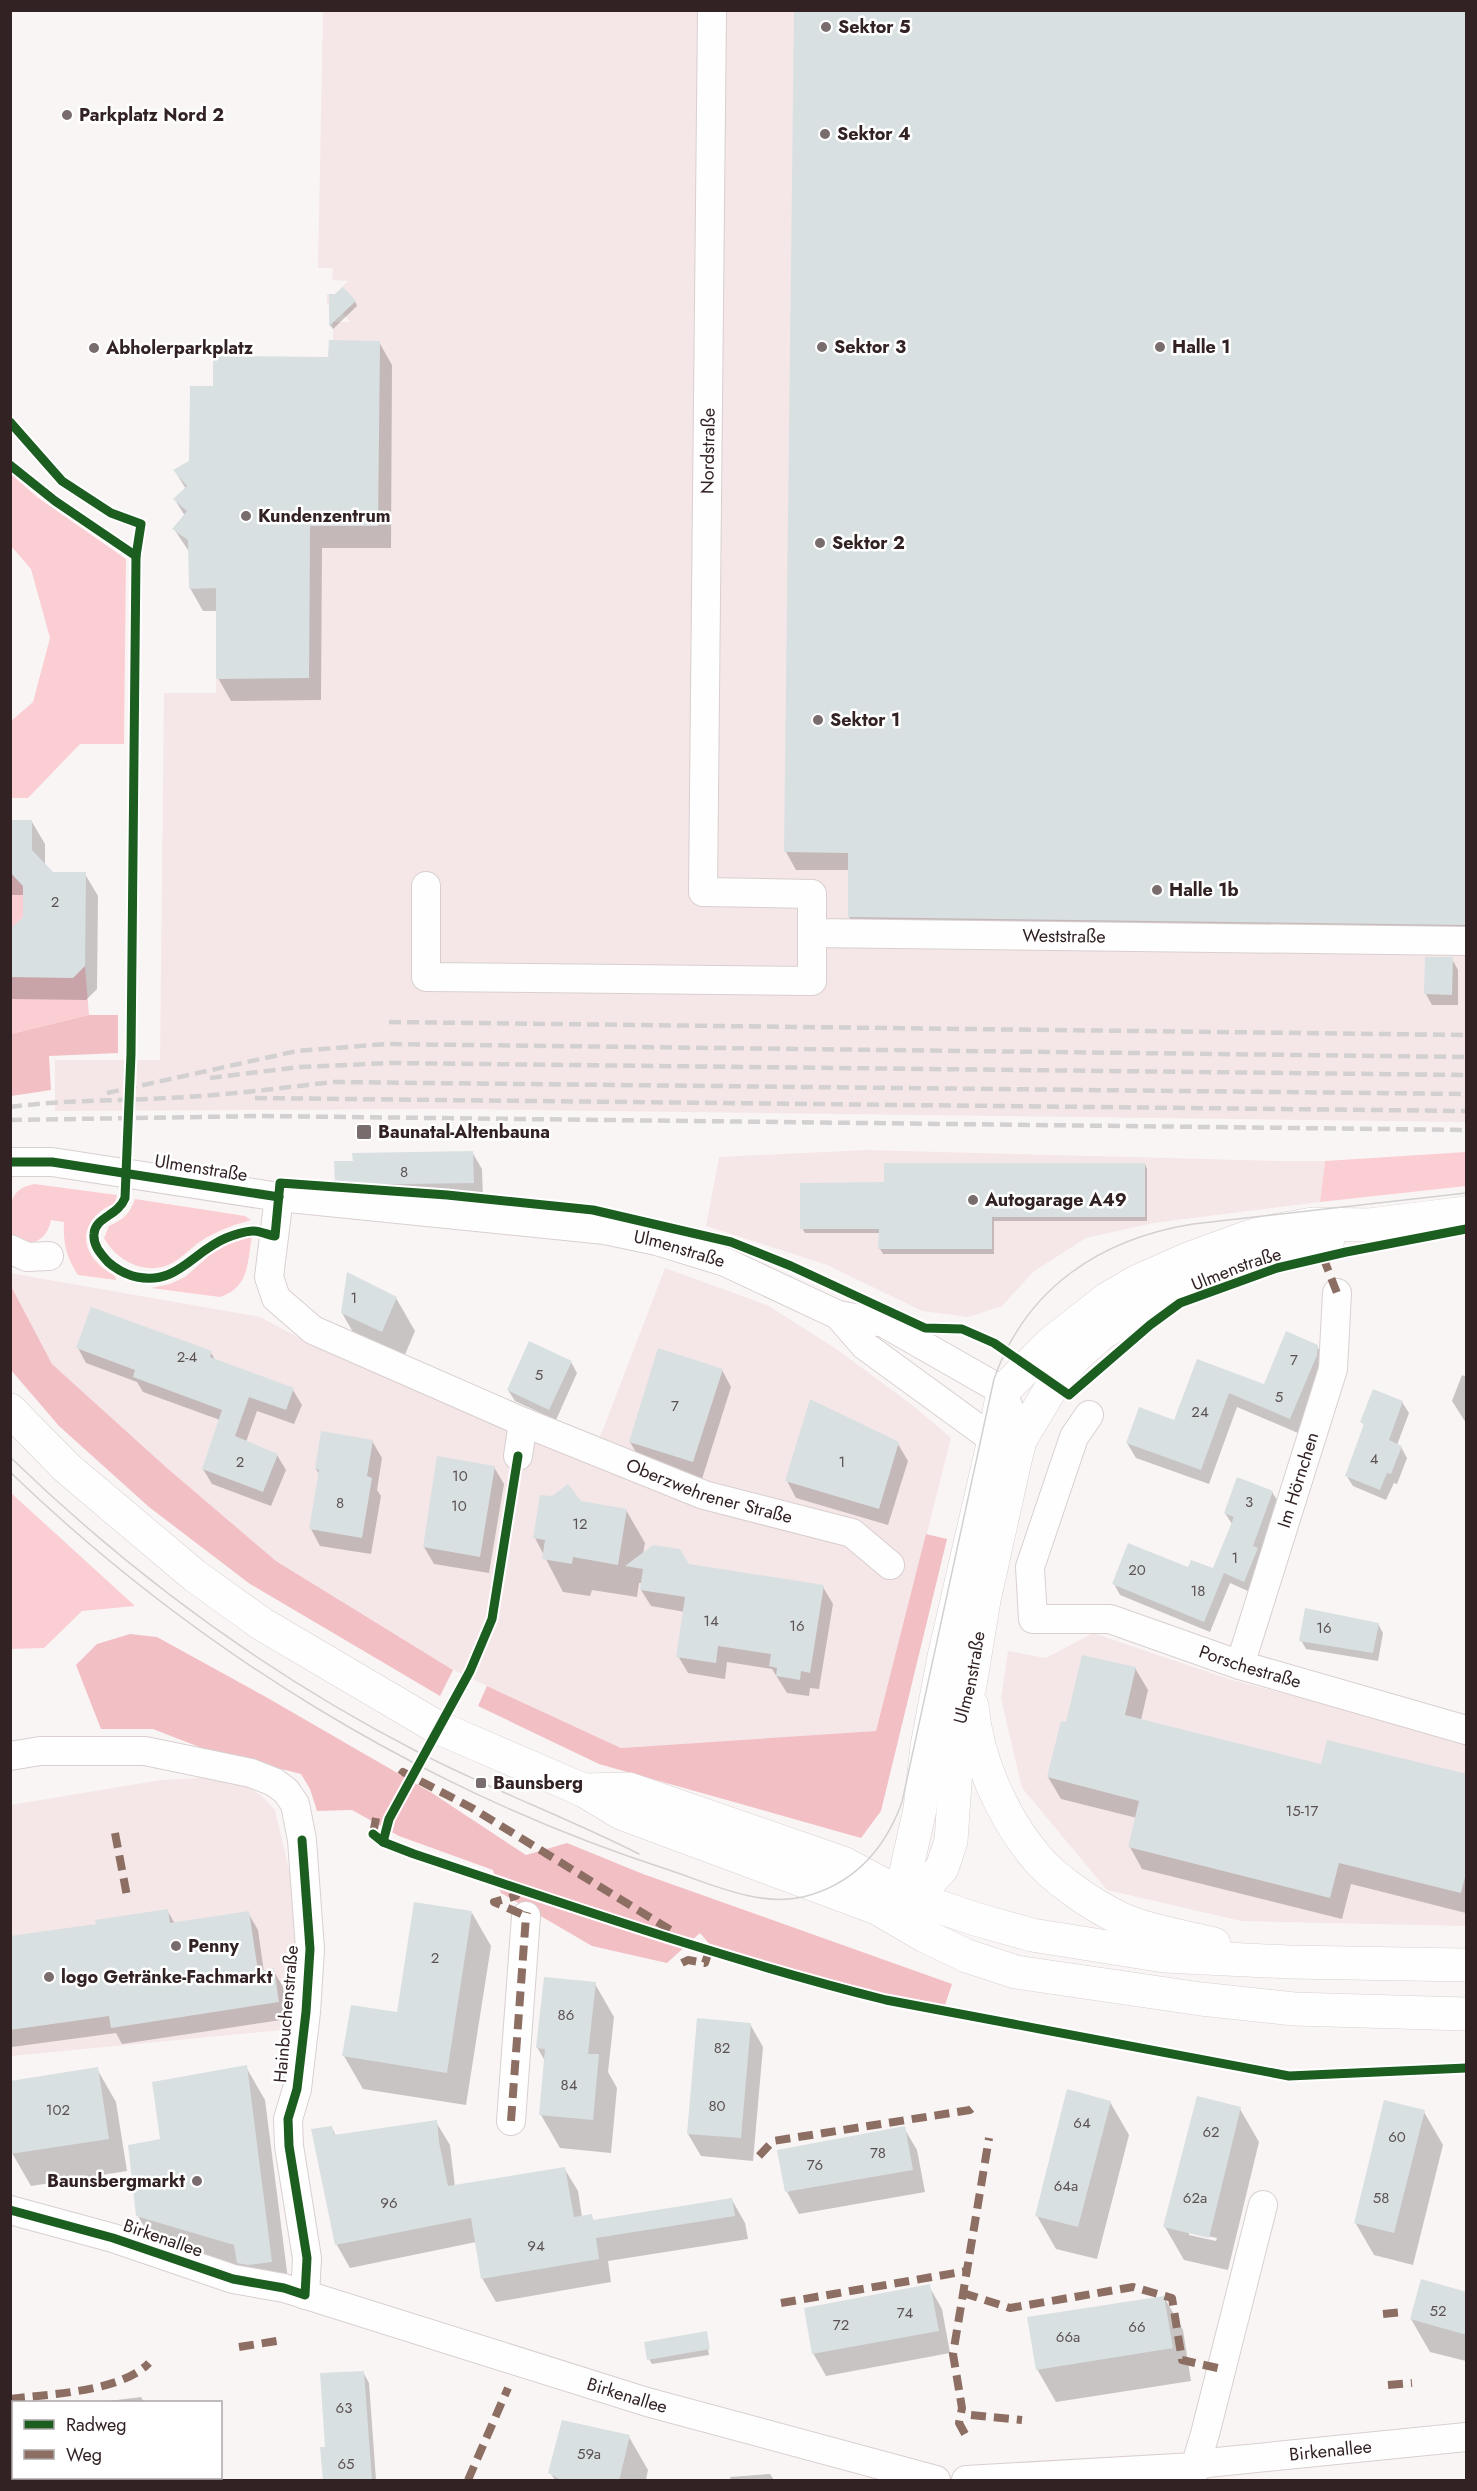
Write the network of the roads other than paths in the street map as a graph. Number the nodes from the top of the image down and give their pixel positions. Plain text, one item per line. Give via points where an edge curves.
1 (712, 10) edge
2 (426, 886) dead end
3 (812, 933) junction
4 (1467, 941) edge
5 (10, 1162) edge
6 (279, 1197) junction
7 (1467, 1213) edge
8 (1369, 1225) junction
9 (10, 1249) edge
10 (49, 1256) dead end
11 (1337, 1293) dead end
12 (838, 1315) junction
13 (1003, 1391) junction
14 (10, 1410) edge
15 (1089, 1415) dead end
16 (523, 1422) junction
17 (1007, 1440) junction
18 (518, 1456) dead end
19 (890, 1565) dead end
20 (1240, 1665) junction
21 (970, 1685) junction
22 (1467, 1730) edge
23 (10, 1756) edge
24 (889, 1901) junction
25 (526, 1916) dead end
26 (1289, 1962) junction
27 (1467, 1965) edge
28 (1467, 2014) edge
29 (511, 2121) dead end
30 (1263, 2205) dead end
31 (10, 2210) edge
32 (305, 2295) junction
33 (1467, 2437) edge
34 (1192, 2474) edge
35 (936, 2481) edge
36 (966, 2481) edge

1 - 3 street, Nordstraße via 703,892 812,894
2 - 3 street via 426,977 812,981
3 - 4 street, Weststraße
5 - 6 street, Ulmenstraße via 52,1162
6 - 12 street, Ulmenstraße via 605,1230 725,1262
6 - 16 street, Oberzwehrener Straße via 269,1277 276,1298 313,1330
7 - 8 main road, Ulmenstraße
8 - 13 main road, Ulmenstraße via 1313,1224 1251,1236 1138,1281 1107,1299 1051,1343
8 - 17 main road, Ulmenstraße via 1245,1264 1187,1286 1129,1315 1076,1356
9 - 10 street via 27,1257
11 - 20 street, Im Hörnchen via 1333,1369
12 - 13 street, Ulmenstraße via 884,1323
12 - 17 street, Ulmenstraße via 865,1346
13 - 17 main road, Ulmenstraße
14 - 24 main road via 67,1468 195,1576 262,1624 435,1726 583,1790 629,1789 843,1863
15 - 20 street, Porschestraße via 1074,1437 1029,1567 1033,1619 1110,1619
16 - 18 street
16 - 19 street, Oberzwehrener Straße via 704,1495 852,1533
17 - 21 main road, Ulmenstraße
17 - 24 main road, Ulmenstraße via 944,1657 920,1809
20 - 22 street, Porschestraße
21 - 24 main road, Ulmenstraße via 959,1725 951,1841 942,1868 926,1886
21 - 26 main road via 974,1732 991,1782 1013,1825 1037,1858 1068,1886 1118,1917
23 - 32 street, Hainbuchenstraße via 62,1751 145,1751 251,1773 274,1782 295,1804 302,1840 310,1950 297,2089 288,2119 306,2258
24 - 26 main road via 1032,1935 1164,1956
24 - 28 main road via 925,1936 967,1956 1016,1972 1294,2009
25 - 29 street
26 - 27 main road
30 - 34 street
31 - 32 street, Birkenallee via 113,2238 234,2279
32 - 35 street, Birkenallee via 647,2402
33 - 34 street, Birkenallee via 1207,2463
34 - 36 street, Birkenallee

